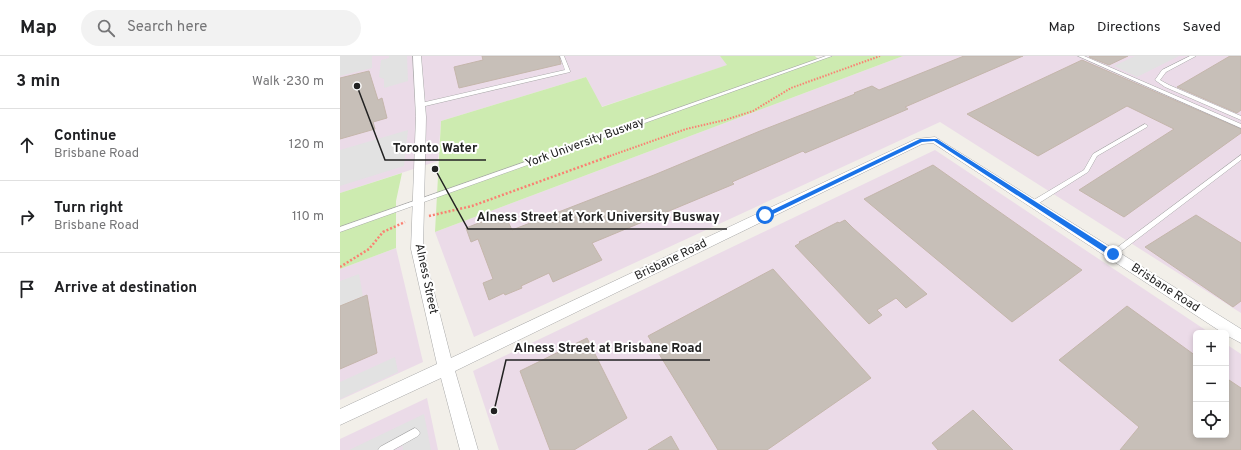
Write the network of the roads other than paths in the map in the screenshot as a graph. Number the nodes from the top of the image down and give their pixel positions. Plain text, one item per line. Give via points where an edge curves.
1 (417, 56) edge
2 (562, 56) edge
3 (830, 56) edge
4 (1080, 56) edge
5 (1194, 56) edge
6 (421, 106) junction
7 (1241, 118) edge
8 (1146, 126) dead end
9 (1241, 126) edge
10 (1241, 157) edge
11 (418, 203) junction
12 (1034, 203) junction
13 (340, 230) edge
14 (1113, 254) junction
15 (1241, 336) edge
16 (446, 368) junction
17 (340, 417) edge
18 (415, 433) dead end
19 (383, 450) edge
20 (469, 450) edge

1 - 6 street, Alness Street
2 - 6 lane via 568,72
3 - 11 lane, York University Busway
4 - 9 lane
5 - 7 lane via 1164,71 1157,80
6 - 11 street, Alness Street
8 - 12 lane via 1095,155 1086,171
10 - 14 lane
11 - 13 lane, York University Busway
11 - 16 street, Alness Street via 417,249
12 - 14 street, Brisbane Road
12 - 16 street, Brisbane Road via 935,140 920,141
14 - 15 street, Brisbane Road
16 - 17 street, Brisbane Road
16 - 20 street, Alness Street
18 - 19 lane

